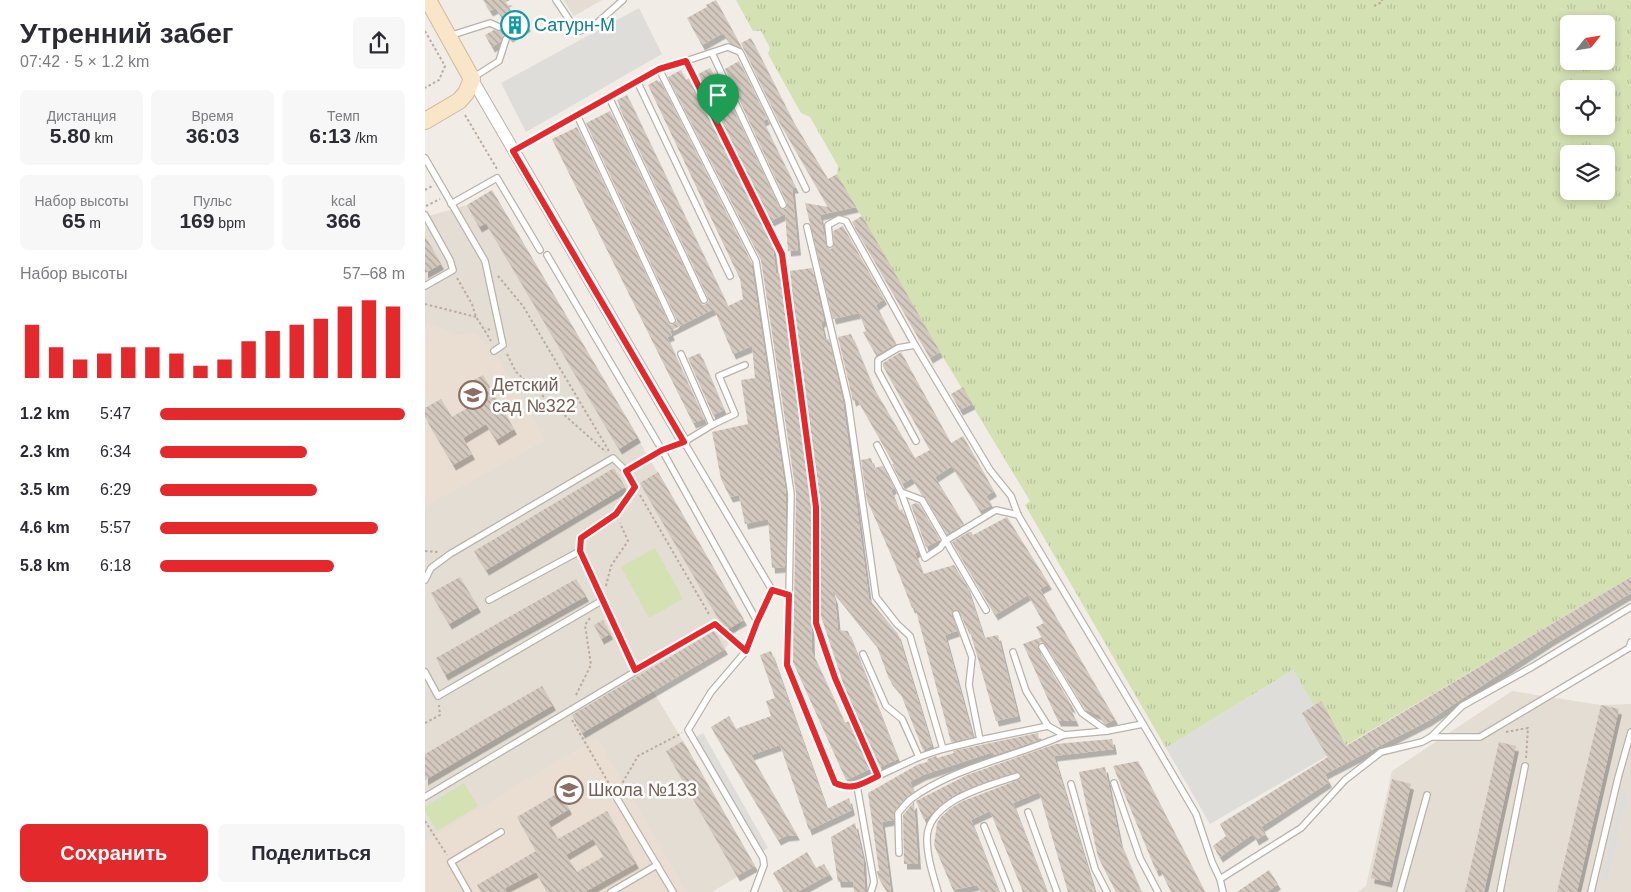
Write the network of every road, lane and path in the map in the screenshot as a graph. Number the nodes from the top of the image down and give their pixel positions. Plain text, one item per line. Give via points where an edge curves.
1 (428, 0) edge
2 (556, 0) edge
3 (623, 0) edge
4 (1382, 0) edge
5 (1374, 6) dead end
6 (499, 27) dead end
7 (425, 31) edge
8 (448, 36) junction
9 (506, 39) dead end
10 (712, 53) junction
11 (686, 61) junction
12 (659, 69) junction
13 (472, 79) junction
14 (637, 81) junction
15 (425, 88) edge
16 (609, 97) junction
17 (465, 114) dead end
18 (577, 115) junction
19 (425, 121) edge
20 (513, 151) junction
21 (425, 158) edge
22 (497, 178) junction
23 (806, 189) dead end
24 (437, 200) dead end
25 (451, 204) junction
26 (783, 205) dead end
27 (426, 206) dead end
28 (425, 215) edge
29 (807, 227) dead end
30 (830, 244) dead end
31 (540, 250) dead end
32 (547, 256) dead end
33 (485, 261) junction
34 (453, 270) junction
35 (731, 276) dead end
36 (425, 286) edge
37 (704, 300) dead end
38 (425, 304) edge
39 (476, 317) junction
40 (672, 320) dead end
41 (485, 331) dead end
42 (503, 345) junction
43 (915, 345) junction
44 (494, 351) dead end
45 (681, 354) dead end
46 (745, 365) dead end
47 (712, 425) junction
48 (916, 441) dead end
49 (684, 442) junction
50 (877, 445) dead end
51 (662, 450) junction
52 (613, 458) junction
53 (626, 471) junction
54 (635, 487) junction
55 (901, 492) junction
56 (1018, 515) junction
57 (945, 541) junction
58 (580, 551) junction
59 (425, 580) edge
60 (772, 590) junction
61 (789, 595) junction
62 (489, 600) dead end
63 (603, 600) junction
64 (1631, 607) edge
65 (986, 610) dead end
66 (956, 614) dead end
67 (757, 622) junction
68 (715, 624) junction
69 (1631, 642) edge
70 (1042, 647) dead end
71 (746, 651) junction
72 (1013, 652) dead end
73 (863, 654) dead end
74 (635, 670) junction
75 (425, 672) edge
76 (438, 696) junction
77 (568, 712) junction
78 (425, 723) edge
79 (1143, 724) junction
80 (1048, 726) junction
81 (688, 730) junction
82 (1107, 731) junction
83 (1631, 732) edge
84 (1064, 735) junction
85 (1431, 737) junction
86 (1480, 737) junction
87 (980, 740) junction
88 (943, 749) junction
89 (919, 758) junction
90 (1525, 766) joint
91 (878, 776) junction
92 (1017, 776) dead end
93 (1114, 783) dead end
94 (1071, 784) dead end
95 (857, 786) junction
96 (615, 795) junction
97 (1427, 795) dead end
98 (425, 797) edge
99 (1028, 812) dead end
100 (425, 821) edge
101 (984, 826) dead end
102 (501, 832) dead end
103 (899, 853) dead end
104 (451, 862) junction
105 (657, 865) junction
106 (1220, 879) junction
107 (468, 892) edge
108 (611, 892) edge
109 (673, 892) edge
110 (754, 892) edge
111 (871, 892) edge
112 (938, 892) edge
113 (1010, 892) edge
114 (1057, 892) edge
115 (1107, 892) edge
116 (1158, 892) edge
117 (1223, 892) edge
118 (1400, 892) edge
119 (1500, 892) edge
120 (1591, 892) edge

1 - 8 street
2 - 3 lane via 580,31 597,22
4 - 5 path
6 - 8 lane via 490,24
7 - 15 path via 445,66 439,80
8 - 13 street
9 - 13 lane via 499,61
10 - 11 lane
10 - 23 lane via 728,47 740,52
10 - 26 lane
11 - 12 lane
11 - 91 lane via 782,254 816,507 816,623 835,678
12 - 14 lane
12 - 61 lane via 757,261 791,494
13 - 19 street via 459,101
13 - 20 street
14 - 16 lane
14 - 35 lane
16 - 18 lane
16 - 37 lane
17 - 22 path via 499,172
18 - 20 lane
18 - 40 lane
20 - 49 street
21 - 25 lane
22 - 25 lane
22 - 31 lane
24 - 27 path
25 - 33 lane
28 - 34 lane
29 - 88 lane via 848,402 876,598 910,636
30 - 43 lane via 828,225 839,219 846,221
32 - 51 lane
33 - 42 lane
33 - 52 path via 523,306
34 - 36 lane
34 - 39 path
38 - 39 path
39 - 41 path
42 - 44 lane
42 - 52 path via 517,372
43 - 48 lane via 897,348 878,360 878,371
43 - 56 lane via 990,470 1011,496
45 - 47 lane
46 - 47 lane via 719,376 735,414
47 - 49 lane
49 - 51 lane
49 - 60 lane
50 - 55 lane
51 - 53 lane
51 - 67 lane
52 - 53 lane
52 - 59 lane via 451,554 431,568
53 - 54 lane
54 - 58 lane via 616,514 581,538
54 - 68 path
55 - 57 lane via 922,500
55 - 57 lane via 925,558
56 - 57 lane via 996,510
56 - 79 lane
57 - 65 lane
58 - 62 lane
58 - 63 lane
60 - 61 lane
60 - 67 lane
61 - 95 lane via 787,665 835,783 844,788
63 - 74 lane
63 - 76 lane
64 - 85 lane via 1462,706
66 - 87 lane via 973,657 969,685
67 - 71 lane
68 - 71 lane
68 - 74 lane
69 - 86 lane via 1629,648
70 - 82 lane via 1082,714
71 - 81 lane via 711,692
72 - 80 lane via 1026,691
73 - 89 lane via 886,706 901,719
74 - 77 lane
75 - 76 lane
76 - 78 path via 440,715
77 - 96 path
77 - 98 lane
79 - 82 lane
79 - 106 lane via 1196,814
80 - 84 lane
80 - 87 lane
81 - 96 path via 638,756
81 - 110 lane via 763,858 764,865
82 - 84 lane
83 - 120 lane
84 - 103 lane via 955,776 910,800 898,814
85 - 86 lane
85 - 106 lane via 1381,752 1345,780 1301,828
86 - 90 path via 1528,728
87 - 88 lane
88 - 89 lane
89 - 91 lane
90 - 119 lane
91 - 95 lane
92 - 112 lane via 979,788 947,804 933,819 927,836 928,855
93 - 116 lane via 1140,858
94 - 115 lane via 1095,869
95 - 111 lane via 874,882
96 - 105 lane
97 - 118 lane
99 - 114 lane
100 - 104 path
101 - 113 lane
102 - 104 lane
104 - 107 lane
105 - 108 lane
105 - 109 lane
106 - 117 lane

